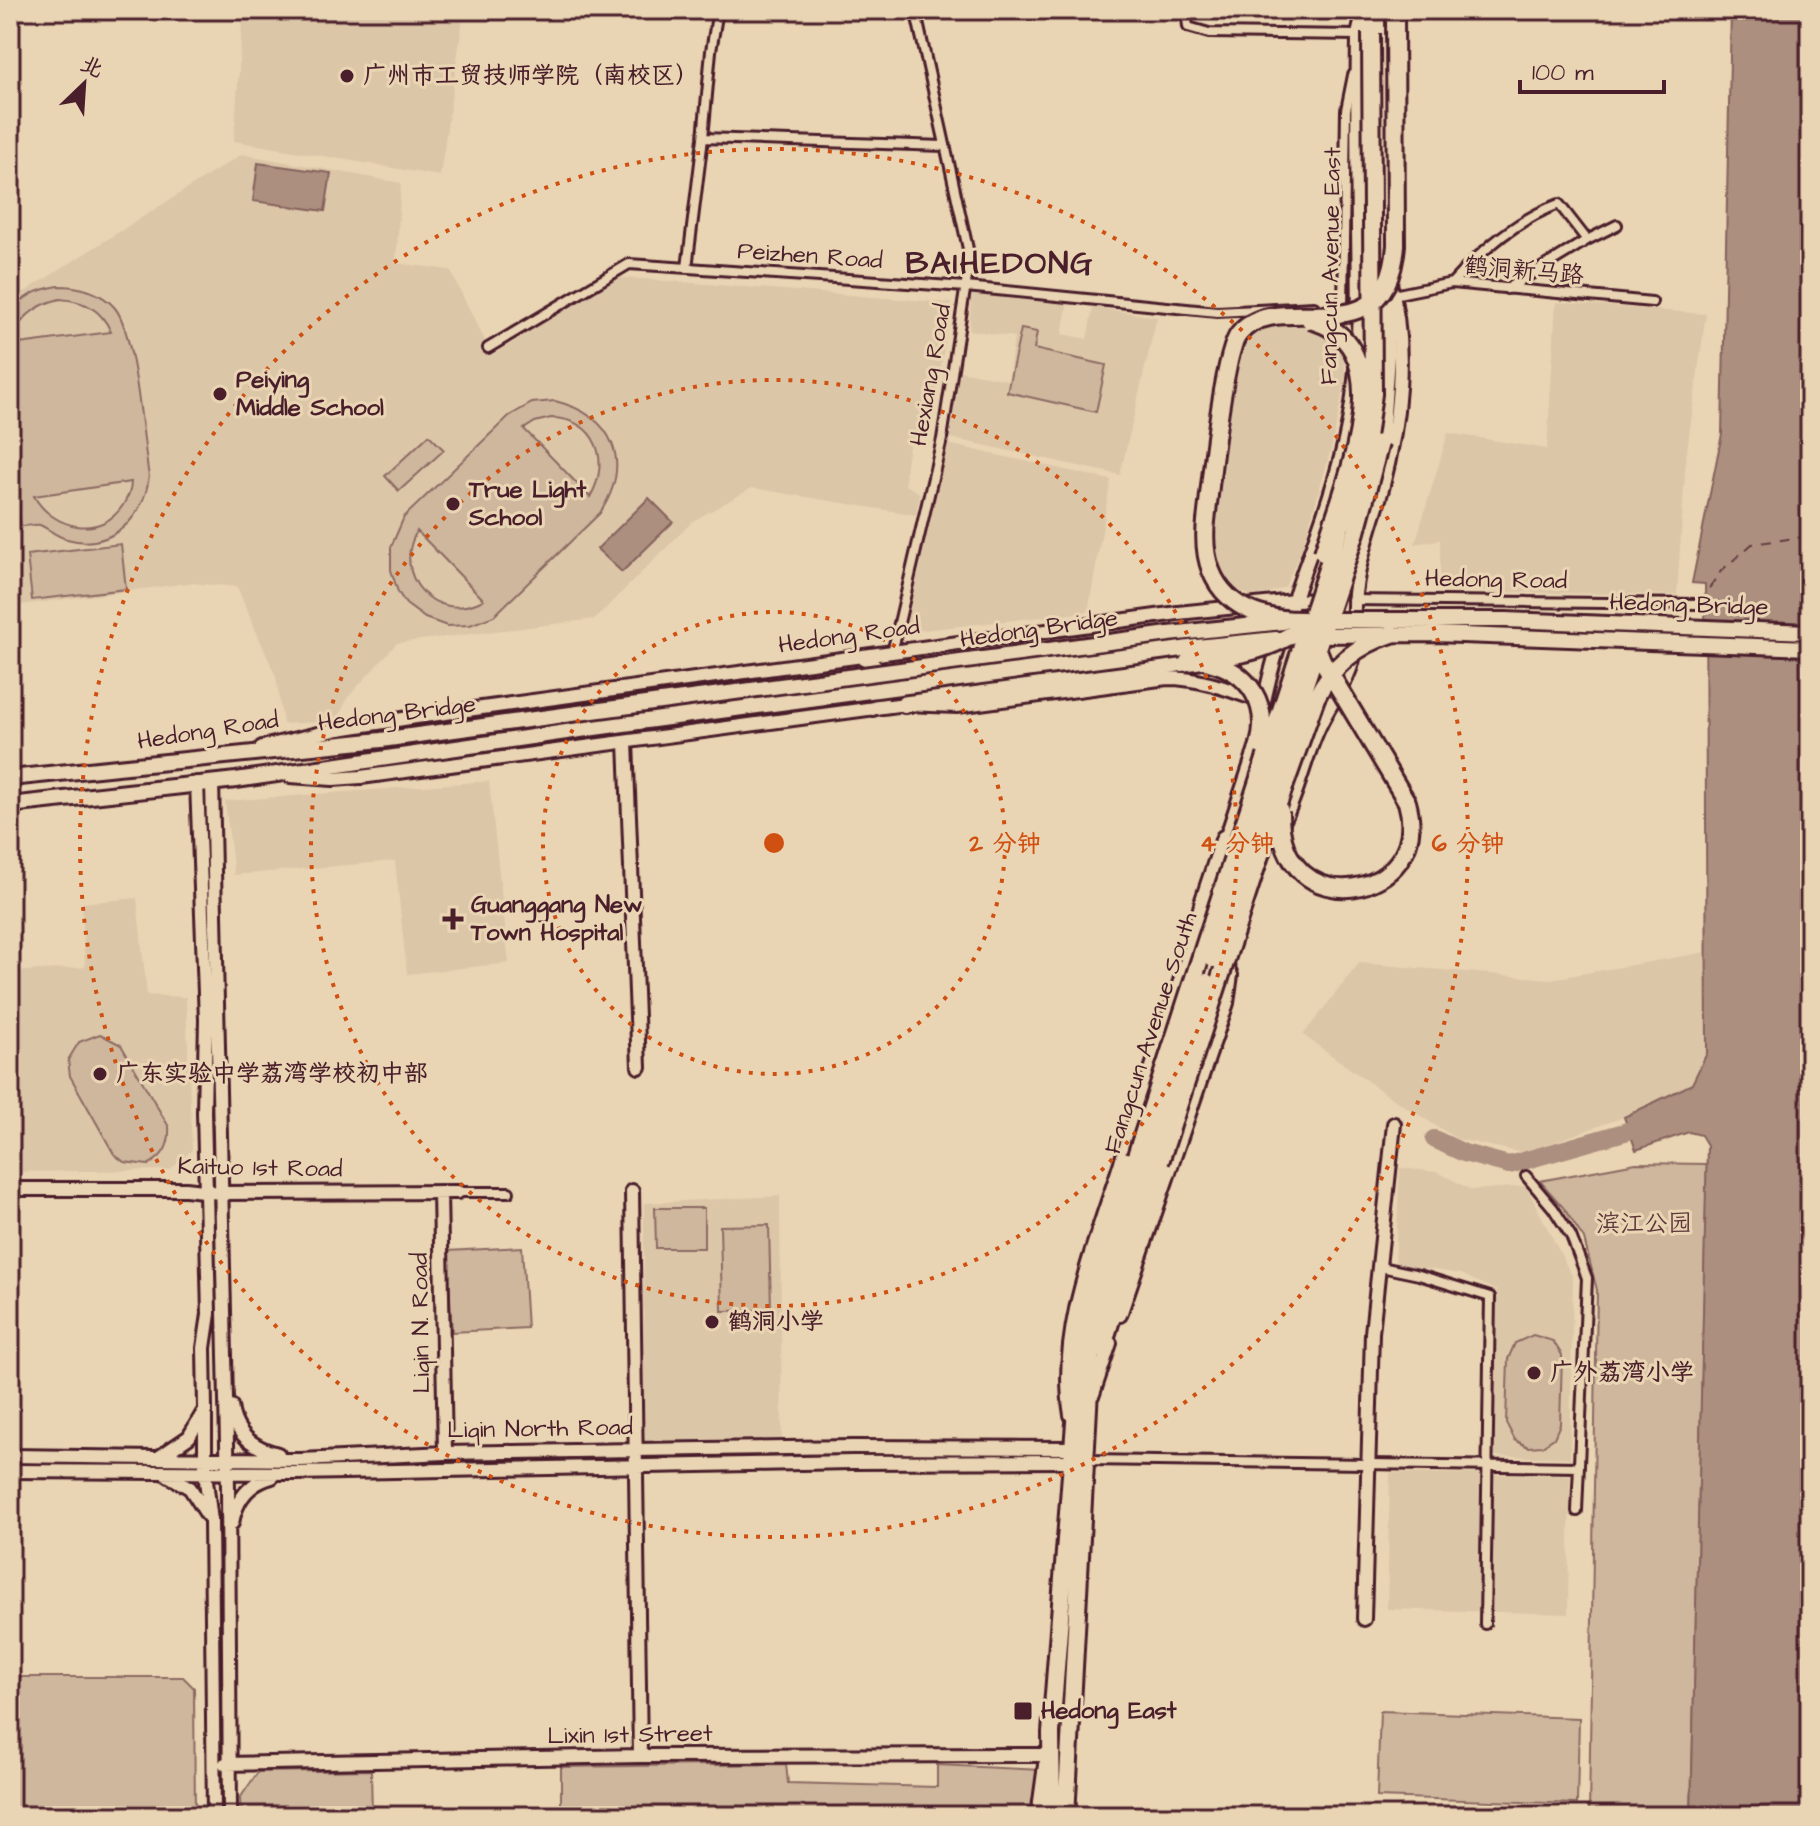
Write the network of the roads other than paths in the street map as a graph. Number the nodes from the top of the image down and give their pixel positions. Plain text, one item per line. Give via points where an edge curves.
1 (718, 10) edge
2 (880, 10) edge
3 (1186, 10) edge
4 (1364, 10) edge
5 (1371, 10) edge
6 (1383, 10) edge
7 (1395, 10) edge
8 (917, 11) edge
9 (1365, 34) junction
10 (1358, 55) junction
11 (703, 138) junction
12 (944, 146) junction
13 (1617, 225) dead end
14 (1587, 240) junction
15 (1385, 265) junction
16 (687, 268) junction
17 (1452, 283) junction
18 (966, 287) junction
19 (1506, 290) junction
20 (1393, 295) junction
21 (1652, 302) dead end
22 (1343, 307) junction
23 (1280, 316) junction
24 (488, 348) dead end
25 (1354, 379) junction
26 (1343, 571) junction
27 (1352, 600) junction
28 (1294, 601) junction
29 (1319, 601) junction
30 (1699, 604) dead end
31 (1303, 620) junction
32 (1810, 632) edge
33 (1392, 634) junction
34 (1810, 648) edge
35 (892, 653) junction
36 (861, 657) junction
37 (1300, 657) junction
38 (1188, 662) junction
39 (1264, 702) junction
40 (905, 704) junction
41 (873, 709) junction
42 (1319, 726) junction
43 (626, 742) junction
44 (231, 754) junction
45 (271, 775) junction
46 (10, 778) edge
47 (212, 782) junction
48 (197, 783) junction
49 (1281, 795) junction
50 (10, 805) edge
51 (1190, 950) junction
52 (1219, 951) junction
53 (1199, 967) junction
54 (639, 1067) dead end
55 (1394, 1124) dead end
56 (1148, 1159) junction
57 (1526, 1176) dead end
58 (10, 1189) edge
59 (632, 1191) dead end
60 (205, 1192) junction
61 (440, 1192) junction
62 (458, 1192) joint
63 (509, 1192) dead end
64 (220, 1193) junction
65 (1381, 1267) junction
66 (204, 1348) junction
67 (224, 1352) junction
68 (1089, 1405) junction
69 (205, 1408) junction
70 (1073, 1430) junction
71 (635, 1450) junction
72 (445, 1453) junction
73 (10, 1456) edge
74 (1076, 1456) junction
75 (227, 1458) junction
76 (155, 1459) junction
77 (301, 1460) junction
78 (1368, 1463) junction
79 (1487, 1465) junction
80 (206, 1466) junction
81 (635, 1467) junction
82 (1579, 1467) junction
83 (10, 1471) edge
84 (163, 1473) junction
85 (227, 1473) junction
86 (296, 1473) junction
87 (1577, 1511) dead end
88 (211, 1521) junction
89 (228, 1542) junction
90 (1364, 1619) dead end
91 (1485, 1624) dead end
92 (1051, 1733) junction
93 (1047, 1755) junction
94 (640, 1756) junction
95 (230, 1763) junction
96 (213, 1764) junction
97 (214, 1816) edge
98 (230, 1816) edge
99 (1039, 1816) edge
100 (1052, 1816) edge
101 (1066, 1816) edge

1 - 11 street
2 - 8 street
3 - 9 street via 1188,27 1209,33
4 - 9 street, Fangcun Avenue East
5 - 9 highway, Fangcun Avenue East
6 - 15 highway
7 - 23 highway, bridge via 1396,245 1390,276 1378,295 1354,311
8 - 12 street, Hexiang Road
9 - 10 street, Fangcun Avenue East
9 - 29 highway, Fangcun Avenue East, bridge via 1372,410 1362,467
10 - 22 street via 1346,110
10 - 25 street, Fangcun Avenue East
11 - 12 street
11 - 16 street
12 - 18 street, Hexiang Road via 970,258
13 - 14 street
14 - 17 street via 1559,204 1535,212
14 - 19 street
15 - 20 street
15 - 26 highway, bridge via 1380,443
16 - 18 street, Peizhen Road
16 - 24 street, Peizhen Road via 629,264
17 - 19 street, 鹤洞新马路
17 - 20 street, 鹤洞新马路
18 - 22 street, Peizhen Road via 1217,312
18 - 35 street, Hexiang Road via 942,439
19 - 21 street, 鹤洞新马路
20 - 27 street via 1398,361 1393,439
22 - 25 street
23 - 31 highway, bridge via 1253,322 1233,343 1205,548 1214,578 1236,604 1264,617
23 - 37 highway, bridge via 1317,321 1338,332 1355,353 1362,376 1355,448 1315,584
25 - 28 street, Fangcun Avenue East via 1349,425
26 - 38 highway, bridge via 1320,612 1292,636 1255,652
26 - 56 highway, Fangcun Avenue South, bridge
27 - 28 street, Hedong Road
27 - 30 street, Hedong Road
27 - 42 street via 1354,662
28 - 35 street, Hedong Road
28 - 39 street, Fangcun Avenue East
29 - 37 highway, bridge
29 - 49 highway, bridge via 1313,632 1319,654 1407,802 1410,827 1403,853 1384,876 1359,887 1332,889 1315,883 1287,851 1280,828
31 - 32 main road, Hedong Bridge, bridge via 1467,619
31 - 44 main road, Hedong Bridge, bridge via 381,740
33 - 34 main road, Hedong Bridge, bridge
33 - 45 main road, Hedong Bridge, bridge via 1305,635 1197,647
33 - 49 highway, bridge via 1359,646 1324,683
35 - 36 street, Hedong Road
36 - 41 street via 875,664 885,681 884,695
36 - 44 street, Hedong Road via 416,717
37 - 53 highway, Fangcun Avenue South, bridge
38 - 40 highway
38 - 53 highway, bridge via 1213,663 1240,676 1259,700 1263,725 1219,870
39 - 40 street, Hedong Road via 1215,684 1167,678 957,706
39 - 42 street, Hedong Road
39 - 51 street, Fangcun Avenue South
40 - 41 street, Hedong Road
41 - 43 street, Hedong Road
42 - 52 street, Fangcun Avenue South via 1283,822 1235,876 1216,937
43 - 45 street, Hedong Road via 361,777
43 - 54 street
44 - 46 main road, Hedong Road
45 - 47 main road, Hedong Road
47 - 48 main road, Hedong Road
47 - 64 street
48 - 50 main road, Hedong Road
48 - 60 street via 206,1020
49 - 56 highway, bridge
51 - 52 street via 1203,944
51 - 70 street, Fangcun Avenue South via 1080,1295 1067,1393
52 - 68 street, Fangcun Avenue South via 1231,975 1227,1003
53 - 56 highway, Fangcun Avenue South, bridge
55 - 65 street
56 - 68 highway, Fangcun Avenue South via 1095,1328
56 - 70 highway, Fangcun Avenue South via 1083,1326
57 - 82 street via 1571,1236 1587,1278
58 - 60 street, Kaituo 1st Road
59 - 71 street
60 - 64 street, Kaituo 1st Road
60 - 66 street via 209,1314
61 - 62 street, Kaituo 1st Road
61 - 64 street, Kaituo 1st Road
61 - 72 street, Liqin N. Road
62 - 63 street, Kaituo 1st Road
64 - 67 street
65 - 78 street via 1372,1333
65 - 79 street via 1490,1297
66 - 67 street via 211,1358
66 - 69 street
67 - 75 street
67 - 77 street via 239,1431 267,1451
68 - 74 highway, Fangcun Avenue South
69 - 76 street via 189,1437
69 - 80 street
70 - 74 highway, Fangcun Avenue South
71 - 72 street, Liqin North Road
71 - 74 street, Liqin North Road via 853,1447
71 - 81 street
72 - 77 street, Liqin North Road
73 - 76 street, Liqin North Road
74 - 78 street
74 - 81 street, Liqin North Road
74 - 92 highway, Fangcun Avenue South
74 - 101 highway, Fangcun Avenue South
75 - 77 street, Liqin North Road
75 - 80 street, Liqin North Road
75 - 85 street
76 - 80 street, Liqin North Road
78 - 79 street
78 - 90 street
79 - 82 street
79 - 91 street
80 - 84 street, Liqin North Road
80 - 85 street, Liqin North Road
80 - 88 street
81 - 86 street, Liqin North Road
81 - 94 street
82 - 87 street
83 - 84 street, Liqin North Road
84 - 88 street via 190,1488
85 - 86 street, Liqin North Road
85 - 89 street
86 - 89 street via 267,1478 243,1495 234,1510
88 - 96 street
89 - 95 street
92 - 93 main road, Fangcun Avenue South
92 - 100 highway
93 - 94 street, Lixin 1st Street
93 - 99 main road, Fangcun Avenue South
94 - 95 street, Lixin 1st Street
95 - 96 street, Lixin 1st Street
95 - 98 street
96 - 97 street

